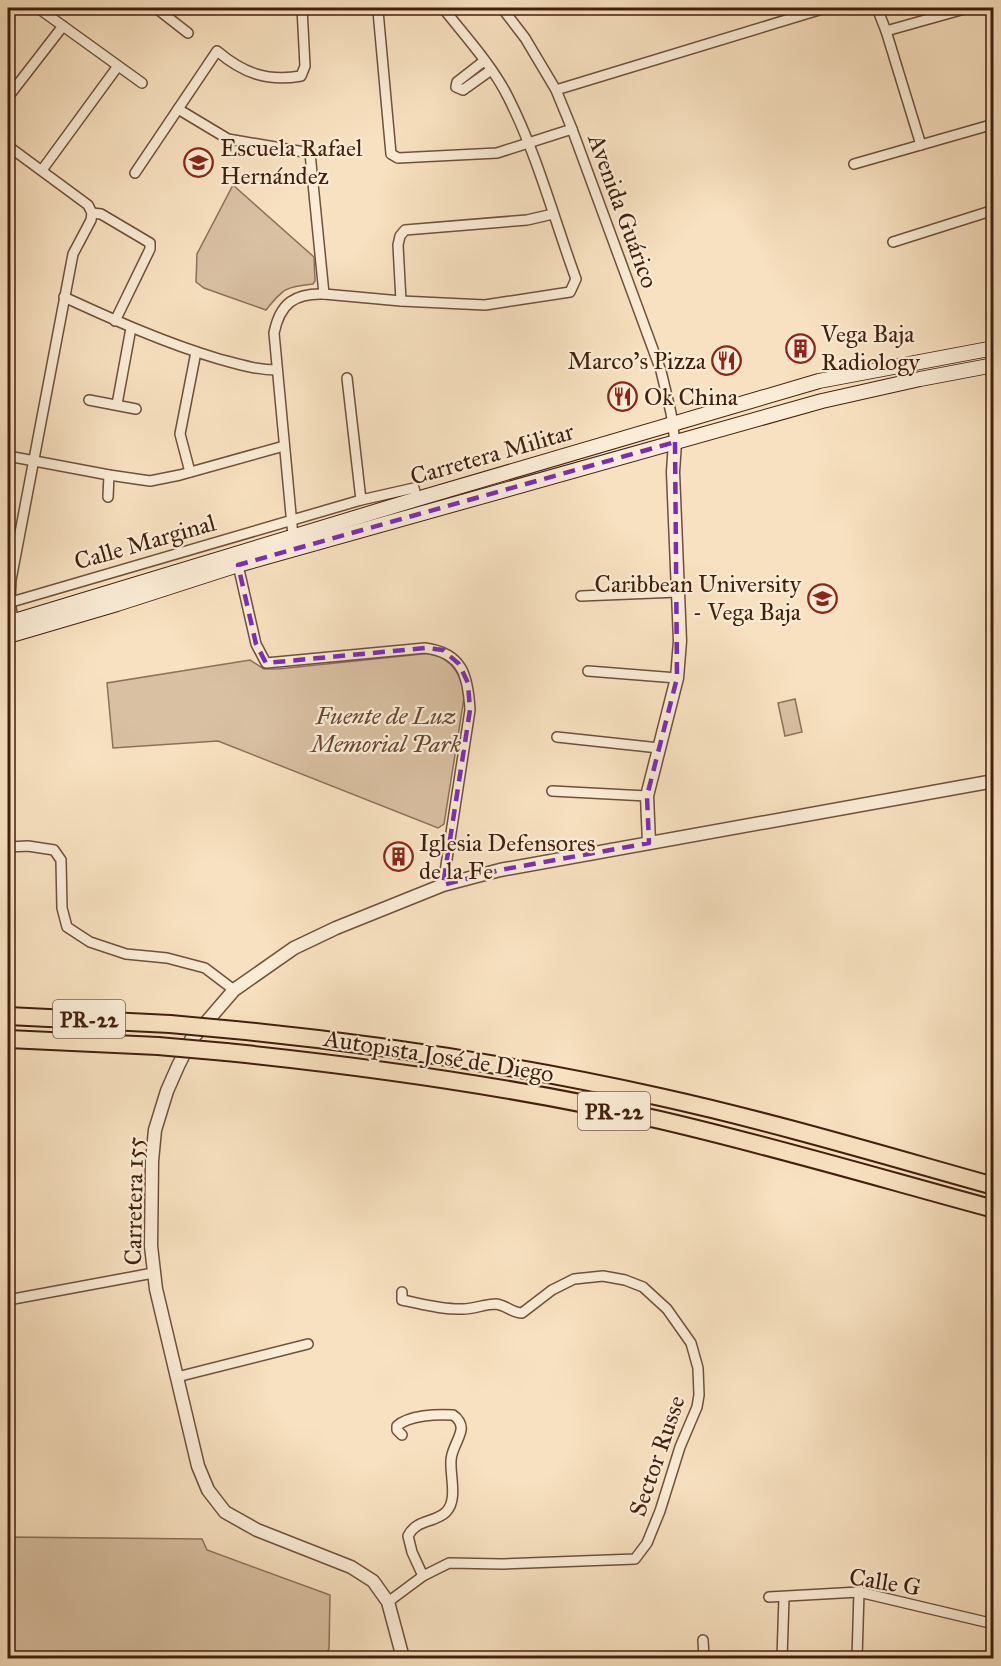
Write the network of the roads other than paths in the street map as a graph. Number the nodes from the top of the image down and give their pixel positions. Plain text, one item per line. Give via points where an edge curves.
1 (38, 8) edge
2 (302, 8) edge
3 (381, 8) edge
4 (443, 8) edge
5 (502, 8) edge
6 (877, 8) edge
7 (968, 8) edge
8 (160, 9) edge
9 (819, 10) dead end
10 (63, 26) junction
11 (886, 31) junction
12 (188, 33) dead end
13 (484, 61) junction
14 (118, 66) junction
15 (491, 70) junction
16 (142, 83) dead end
17 (556, 90) junction
18 (8, 97) edge
19 (178, 109) junction
20 (993, 124) edge
21 (572, 129) junction
22 (528, 143) junction
23 (921, 145) junction
24 (8, 146) edge
25 (854, 164) dead end
26 (42, 170) junction
27 (135, 172) dead end
28 (993, 210) edge
29 (92, 213) junction
30 (553, 214) junction
31 (893, 242) dead end
32 (324, 294) junction
33 (64, 297) junction
34 (401, 301) junction
35 (115, 321) junction
36 (131, 328) junction
37 (993, 348) edge
38 (196, 352) junction
39 (993, 365) edge
40 (277, 370) junction
41 (346, 378) dead end
42 (89, 399) dead end
43 (117, 404) junction
44 (136, 409) dead end
45 (673, 425) junction
46 (675, 442) junction
47 (284, 446) junction
48 (8, 456) edge
49 (34, 461) junction
50 (190, 472) junction
51 (109, 475) junction
52 (108, 497) dead end
53 (417, 499) junction
54 (361, 500) junction
55 (292, 519) junction
56 (293, 536) junction
57 (238, 565) junction
58 (678, 592) junction
59 (581, 596) dead end
60 (9, 603) edge
61 (11, 628) edge
62 (588, 671) dead end
63 (677, 678) junction
64 (557, 737) dead end
65 (659, 748) junction
66 (993, 781) edge
67 (552, 791) dead end
68 (647, 796) junction
69 (649, 843) junction
70 (8, 847) edge
71 (443, 885) junction
72 (234, 990) junction
73 (8, 1016) edge
74 (8, 1039) edge
75 (993, 1186) edge
76 (993, 1209) edge
77 (153, 1273) junction
78 (402, 1292) dead end
79 (8, 1300) edge
80 (309, 1344) dead end
81 (177, 1377) junction
82 (402, 1435) dead end
83 (423, 1576) junction
84 (859, 1592) junction
85 (769, 1597) dead end
86 (784, 1597) junction
87 (388, 1602) junction
88 (993, 1624) edge
89 (703, 1640) dead end
90 (403, 1659) edge
91 (704, 1659) edge
92 (782, 1659) edge
93 (856, 1659) edge

1 - 10 street
2 - 19 street via 305,66 301,76 282,79 258,75 233,64 217,51
3 - 22 street via 378,12 391,154 398,158 497,153
4 - 13 street
5 - 17 street, Avenida Guárico
6 - 11 street
7 - 11 street
8 - 12 street
9 - 17 street
10 - 14 street
10 - 18 street
11 - 23 street
13 - 15 street
13 - 15 street via 456,87 463,90
14 - 16 street
14 - 26 street
15 - 22 street via 508,96
17 - 21 street, Avenida Guárico
19 - 27 street
19 - 32 street via 228,139 310,153
20 - 23 street
21 - 22 street
21 - 45 street, Avenida Guárico via 661,371
22 - 30 street
23 - 25 street
24 - 26 street
26 - 29 street via 88,205
28 - 31 street
29 - 33 street via 75,248
29 - 35 street via 101,214 150,243
30 - 34 street via 527,220 405,230 399,245
30 - 34 street via 576,279 570,292 485,305
32 - 34 street
32 - 40 street via 293,298 277,316
33 - 35 street
33 - 49 street
35 - 36 street
36 - 38 street
36 - 43 street
37 - 45 main road, Carretera Militar via 819,381
38 - 40 street via 259,370
38 - 50 street via 180,434
39 - 46 main road, Carretera Militar via 822,401
40 - 47 street
41 - 54 street
42 - 43 street
43 - 44 street
45 - 46 street, Avenida Guárico
45 - 53 main road, Carretera Militar
46 - 57 main road, Carretera Militar
46 - 58 street
47 - 50 street
47 - 55 street
48 - 49 street
49 - 51 street
49 - 60 street
50 - 51 street via 150,481
51 - 52 street
53 - 54 street, Calle Marginal via 414,488
53 - 56 main road, Carretera Militar
54 - 55 street, Calle Marginal
55 - 56 street
55 - 60 street, Calle Marginal
56 - 61 main road, Carretera Militar
57 - 61 main road, Carretera Militar via 117,604
57 - 71 street via 256,644 266,663 425,648 443,650 459,664 468,683 470,710
58 - 59 street
58 - 63 street
60 - 61 street
62 - 63 street
63 - 65 street
64 - 65 street
65 - 68 street
66 - 69 street, Carretera 155
67 - 68 street
68 - 69 street
69 - 71 street, Carretera 155 via 500,870
70 - 72 street via 54,850 61,860 62,908 67,927 90,942 126,954 167,958 205,968
71 - 72 street, Carretera 155 via 312,938
72 - 77 street, Carretera 155 via 191,1040 159,1115 152,1161
73 - 75 highway, Autopista José de Diego / PR-22, bridge via 235,1030 421,1052 557,1075 767,1123
74 - 76 highway, Autopista José de Diego / PR-22, bridge via 158,1046 411,1073 659,1120
77 - 79 street
77 - 81 street, Carretera 155
78 - 83 street, Sector Russe via 402,1300 421,1304 460,1310 499,1305 522,1313 574,1279 603,1276 625,1280 643,1287 668,1309 691,1343 698,1368 697,1407 648,1543 635,1558 449,1563
80 - 81 street
81 - 87 street, Carretera 155 via 198,1466 208,1490 225,1512 256,1530 363,1574
82 - 83 street via 397,1430 399,1423 414,1419 453,1415 460,1423 451,1458 451,1506 438,1517 415,1526 408,1536
83 - 87 street, Sector Russe
84 - 86 street, Calle G
84 - 88 street, Calle G
84 - 93 street
85 - 86 street, Calle G
86 - 92 street
87 - 90 street, Carretera 155
89 - 91 street

